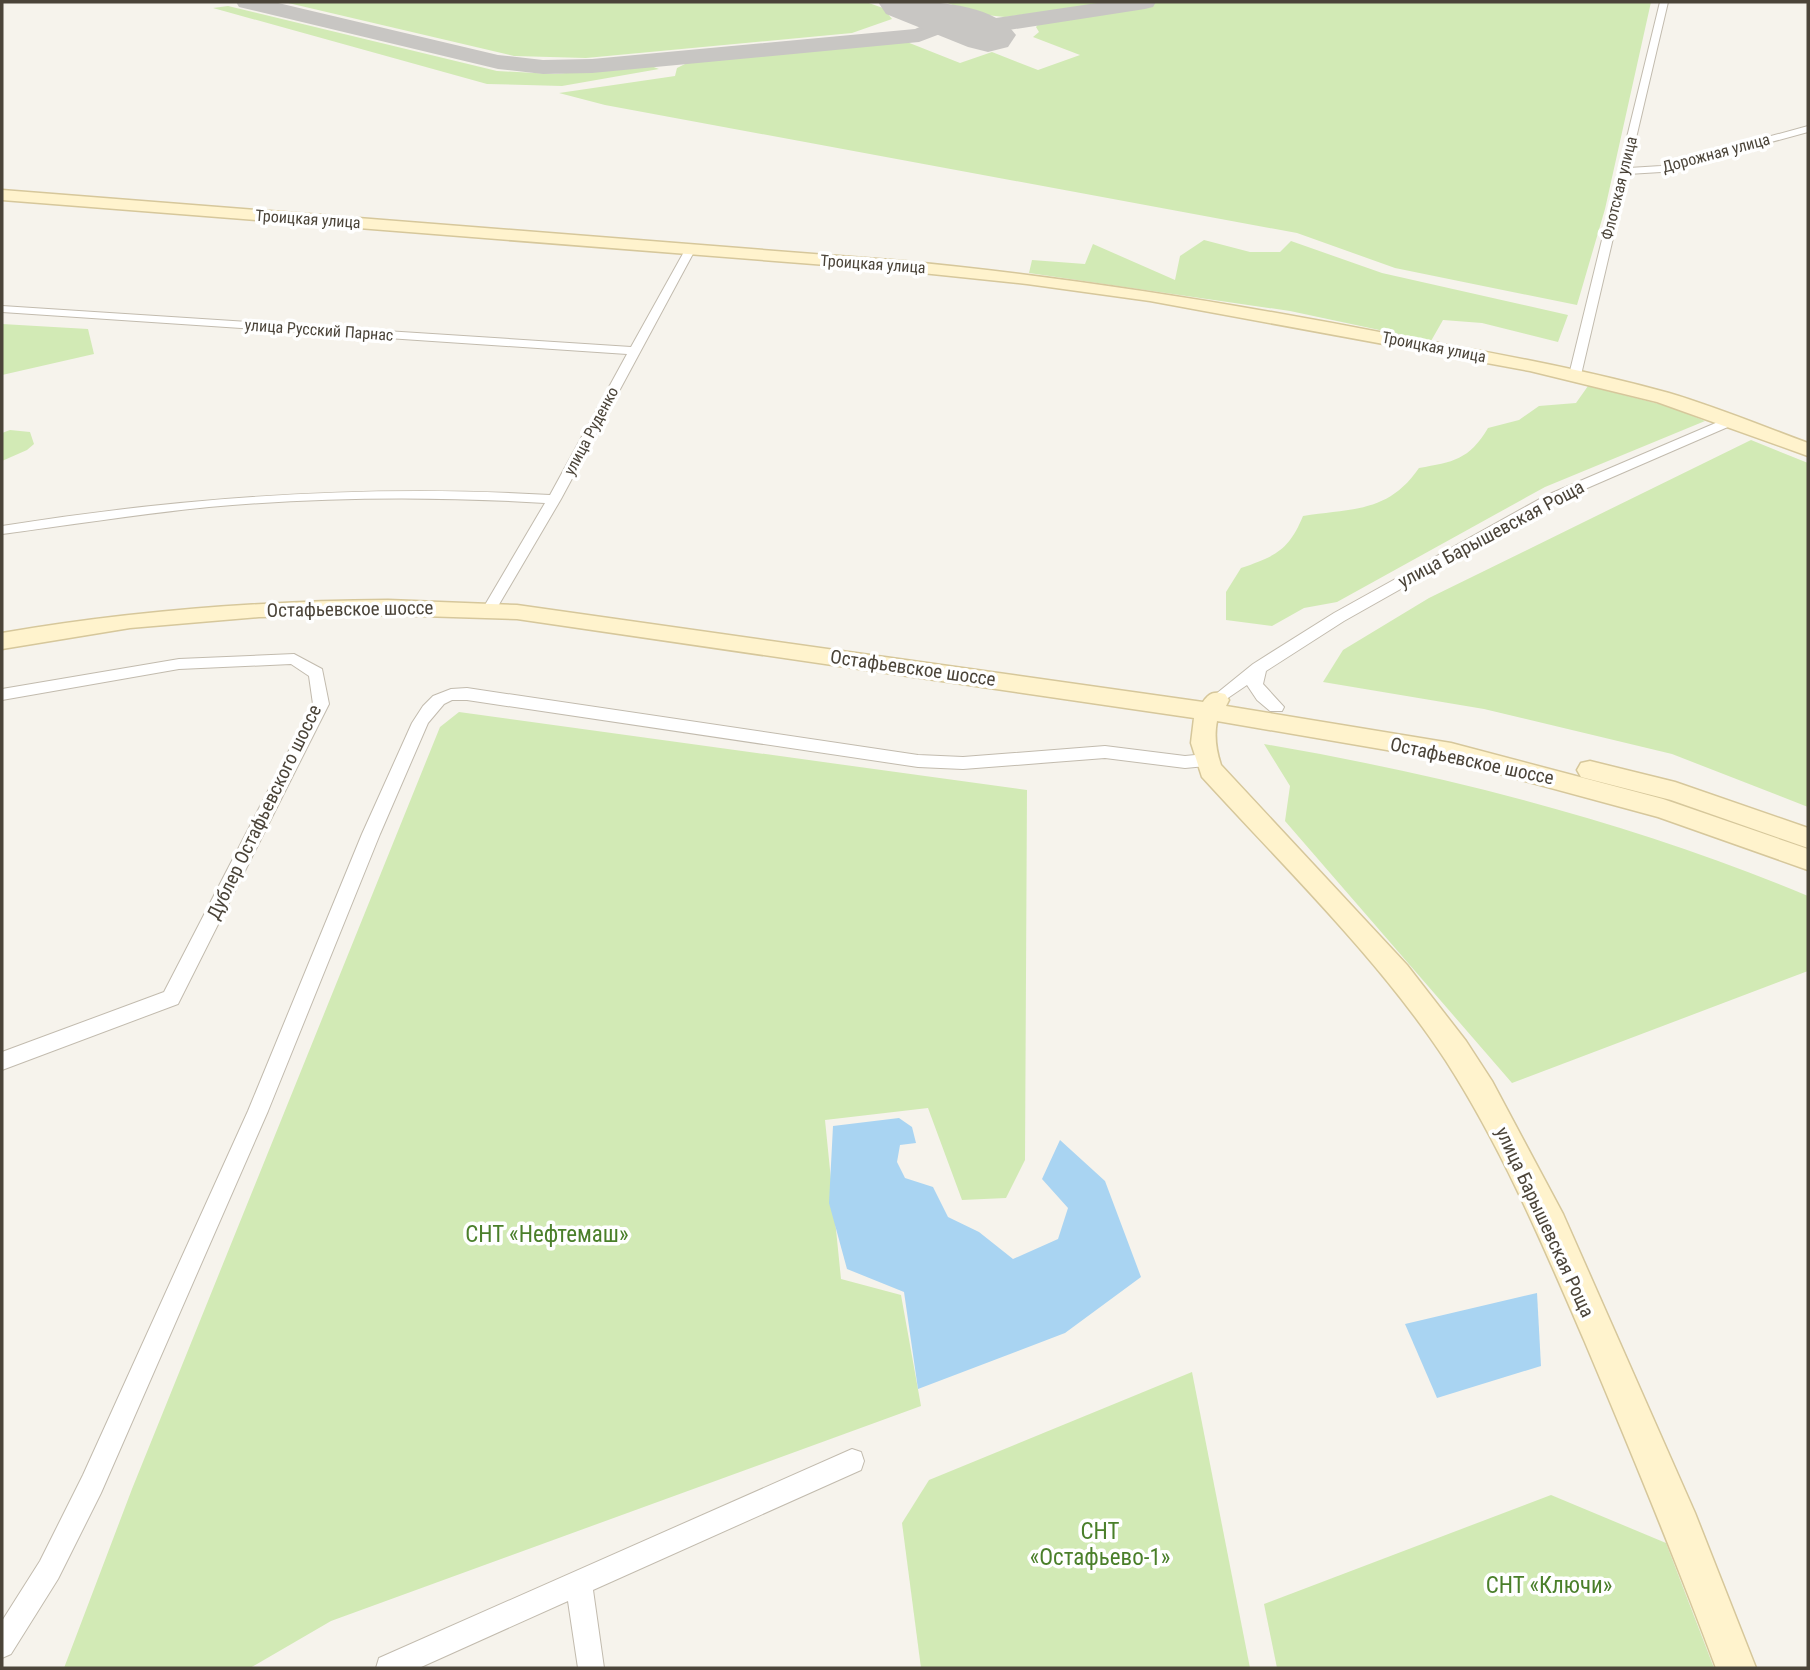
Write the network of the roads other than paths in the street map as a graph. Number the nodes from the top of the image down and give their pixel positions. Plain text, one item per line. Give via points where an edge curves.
1 (1664, 2) edge
2 (1808, 129) edge
3 (1623, 171) junction
4 (2, 195) edge
5 (691, 250) junction
6 (2, 309) edge
7 (636, 351) junction
8 (1575, 375) junction
9 (1732, 420) junction
10 (1808, 450) edge
11 (554, 499) junction
12 (2, 530) edge
13 (493, 604) junction
14 (2, 629) edge
15 (2, 641) edge
16 (1259, 668) junction
17 (2, 694) edge
18 (1213, 705) junction
19 (1276, 707) junction
20 (1206, 760) junction
21 (1808, 838) edge
22 (1808, 860) edge
23 (2, 1061) edge
24 (852, 1461) dead end
25 (579, 1583) junction
26 (2, 1644) edge
27 (389, 1668) edge
28 (591, 1668) edge
29 (1737, 1668) edge

1 - 3 street, Флотская улица
2 - 3 street, Дорожная улица via 1661,169
3 - 8 street, Флотская улица
4 - 5 street, Троицкая улица
5 - 7 street, улица Руденко
5 - 8 street, Троицкая улица via 1016,278 1277,317
6 - 7 street, улица Русский Парнас
7 - 11 street, улица Руденко
8 - 9 street, Троицкая улица
9 - 10 street, Троицкая улица
9 - 16 street, улица Барышевская Роща via 1550,499 1339,617
11 - 12 street via 427,494 276,497 130,510
11 - 13 street, улица Руденко
13 - 14 street, Остафьевское шоссе via 327,595 133,608
13 - 15 street, Остафьевское шоссе via 225,612
13 - 18 street, Остафьевское шоссе
16 - 18 street, улица Барышевская Роща
16 - 19 street via 1255,684
17 - 23 street, Дублер Остафьевского шоссе via 179,664 295,659 316,673 321,704 171,998
18 - 19 street, Остафьевское шоссе
18 - 20 street via 1203,726
18 - 22 street, Остафьевское шоссе via 1451,752 1663,809
19 - 21 street, Остафьевское шоссе via 1451,735 1675,792
20 - 26 street via 1185,762 1105,752 963,763 918,761 467,694 436,701 420,723 371,834 258,1111 87,1496 49,1570
20 - 29 street, улица Барышевская Роща via 1219,781 1397,974 1480,1091 1551,1225 1682,1527
24 - 25 street
25 - 27 street
25 - 28 street

